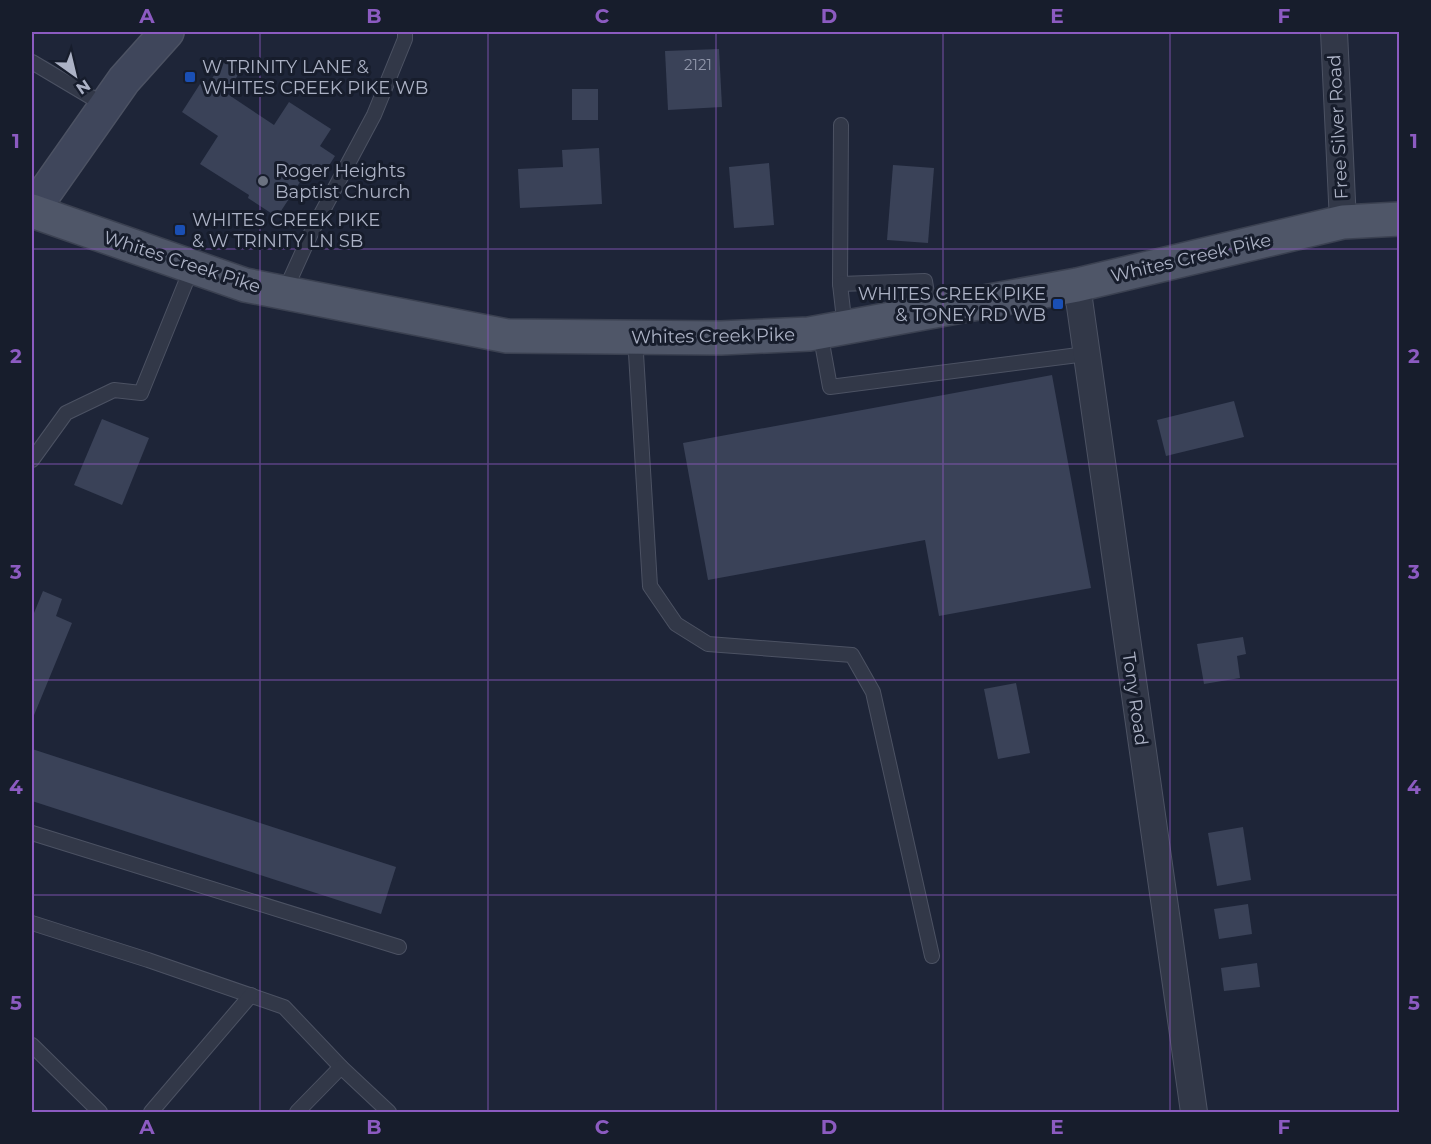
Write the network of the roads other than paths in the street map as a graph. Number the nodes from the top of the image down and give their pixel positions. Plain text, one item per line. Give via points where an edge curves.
1 (167, 32) edge
2 (405, 32) edge
3 (1334, 32) edge
4 (32, 62) edge
5 (106, 106) junction
6 (841, 125) dead end
7 (32, 211) edge
8 (1400, 219) edge
9 (1343, 222) junction
10 (192, 267) junction
11 (840, 284) junction
12 (1077, 285) junction
13 (284, 293) junction
14 (930, 312) junction
15 (833, 330) junction
16 (635, 337) junction
17 (1086, 354) junction
18 (32, 460) edge
19 (32, 833) edge
20 (32, 923) edge
21 (399, 947) dead end
22 (932, 957) dead end
23 (251, 995) junction
24 (32, 1045) edge
25 (341, 1067) junction
26 (100, 1113) edge
27 (151, 1113) edge
28 (297, 1113) edge
29 (389, 1113) edge
30 (1194, 1113) edge

1 - 5 main road
2 - 13 lane via 374,115
3 - 9 street, Free Silver Road
4 - 5 lane
5 - 7 main road
6 - 11 lane
7 - 10 main road, Whites Creek Pike
8 - 9 main road, Whites Creek Pike
9 - 12 main road, Whites Creek Pike
10 - 13 main road, Whites Creek Pike
10 - 18 lane via 141,393 114,390 66,413
11 - 14 lane via 925,281
11 - 15 lane
12 - 14 main road, Whites Creek Pike
12 - 17 street, Tony Road
13 - 16 main road, Whites Creek Pike via 507,336
14 - 15 main road, Whites Creek Pike
15 - 16 main road, Whites Creek Pike via 721,338
15 - 17 lane via 830,387
16 - 22 lane via 650,586 676,624 708,644 852,655 873,692
17 - 30 street, Tony Road
19 - 21 lane
20 - 23 lane
23 - 25 lane via 284,1007
23 - 27 lane
24 - 26 lane
25 - 28 lane
25 - 29 lane

